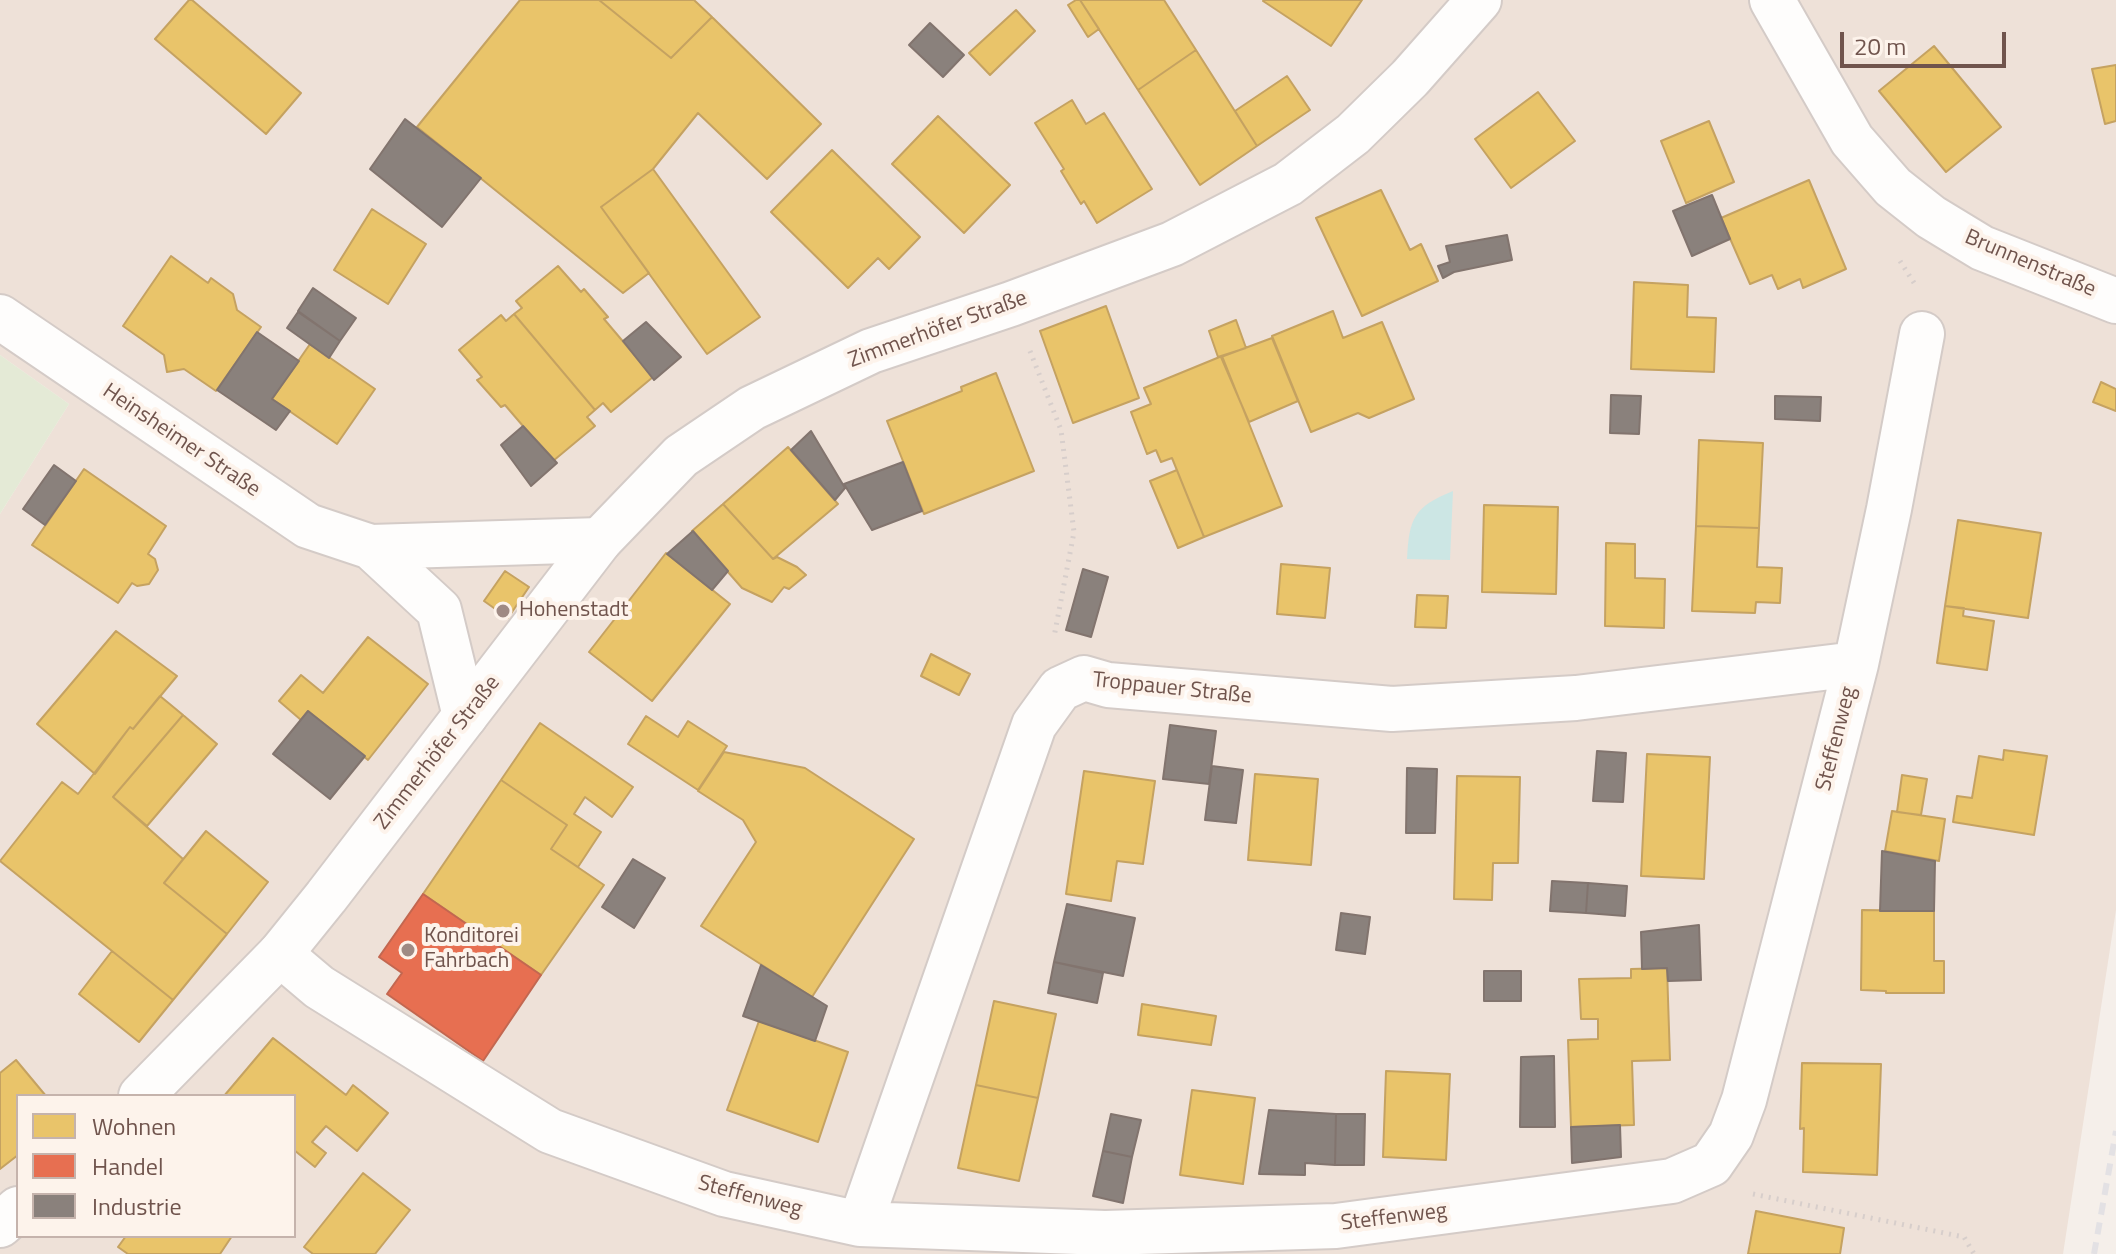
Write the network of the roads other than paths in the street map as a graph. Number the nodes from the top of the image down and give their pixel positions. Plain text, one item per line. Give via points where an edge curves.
1 (1479, 0) edge
2 (1772, 0) edge
3 (2116, 301) edge
4 (0, 317) edge
5 (1922, 334) dead end
6 (600, 540) junction
7 (371, 547) junction
8 (1856, 664) junction
9 (465, 716) junction
10 (280, 954) junction
11 (143, 1094) edge
12 (16, 1211) edge
13 (860, 1224) junction
14 (0, 1225) edge

1 - 6 street, Zimmerhöfer Straße via 1376,112 1288,184 1172,244 871,351 752,408 681,456
2 - 3 street, Brunnenstraße via 1852,140 1893,187 1982,248
4 - 7 street, Heinsheimer Straße via 308,526
5 - 8 street, Steffenweg
6 - 7 street, Heinsheimer Straße
6 - 9 street, Zimmerhöfer Straße
7 - 9 street, Heinsheimer Straße via 439,610
8 - 13 street, Troppauer Straße via 1576,698 1392,709 1108,685 1084,678 1060,689 1034,725
8 - 13 street, Steffenweg via 1744,1100 1731,1135 1711,1164 1672,1181 1336,1226 1105,1233
9 - 10 street, Zimmerhöfer Straße
10 - 11 street, Zimmerhöfer Straße
10 - 13 street, Steffenweg via 319,987 550,1131 724,1194
12 - 14 street

